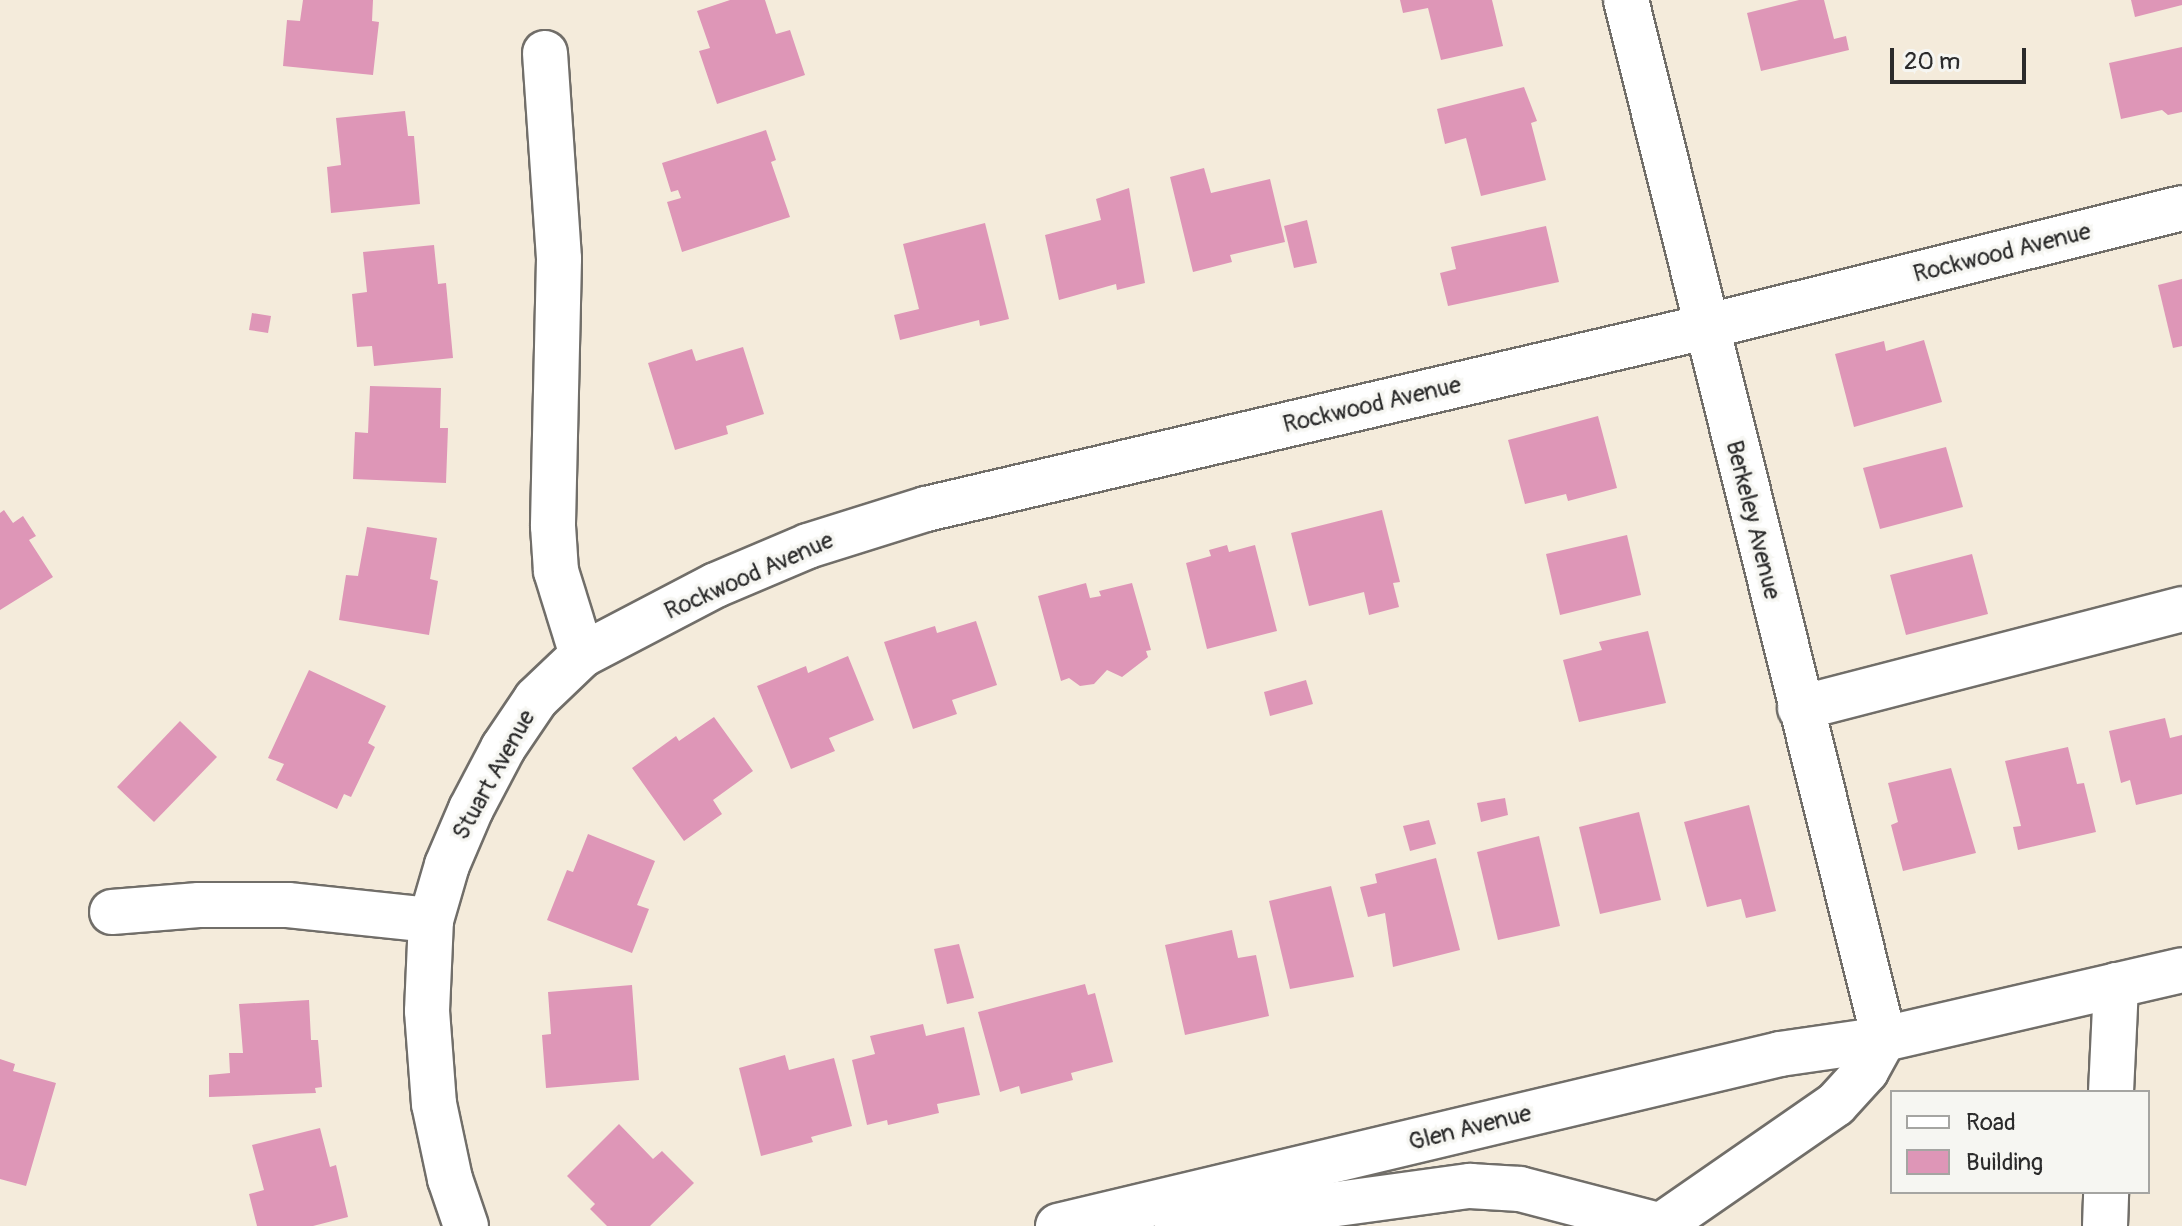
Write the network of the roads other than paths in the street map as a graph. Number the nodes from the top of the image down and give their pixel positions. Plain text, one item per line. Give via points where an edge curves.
1 (1626, 0) edge
2 (545, 53) dead end
3 (2182, 208) edge
4 (1705, 327) junction
5 (2182, 609) edge
6 (582, 655) junction
7 (1800, 708) junction
8 (112, 912) dead end
9 (431, 920) junction
10 (2182, 970) edge
11 (2116, 985) junction
12 (1884, 1039) junction
13 (2111, 1090) edge
14 (2106, 1194) edge
15 (466, 1226) edge
16 (1058, 1226) edge
17 (1177, 1226) edge
18 (1661, 1226) edge
19 (2105, 1226) edge

1 - 4 street, Berkeley Avenue
2 - 6 street via 559,259 552,460 555,556
3 - 4 street, Rockwood Avenue
4 - 6 street, Rockwood Avenue via 926,509 808,546 729,579
4 - 7 street, Berkeley Avenue
5 - 7 street
6 - 9 street, Stuart Avenue via 536,699 503,748 447,865
7 - 12 street, Berkeley Avenue
8 - 9 street via 288,905
9 - 15 street, Stuart Avenue via 427,1011 434,1104
10 - 11 street, Glen Avenue
11 - 12 street, Glen Avenue
11 - 13 street
12 - 16 street, Glen Avenue via 1780,1054
12 - 18 street via 1866,1071 1836,1104
14 - 19 street
17 - 18 street via 1470,1186 1549,1195

